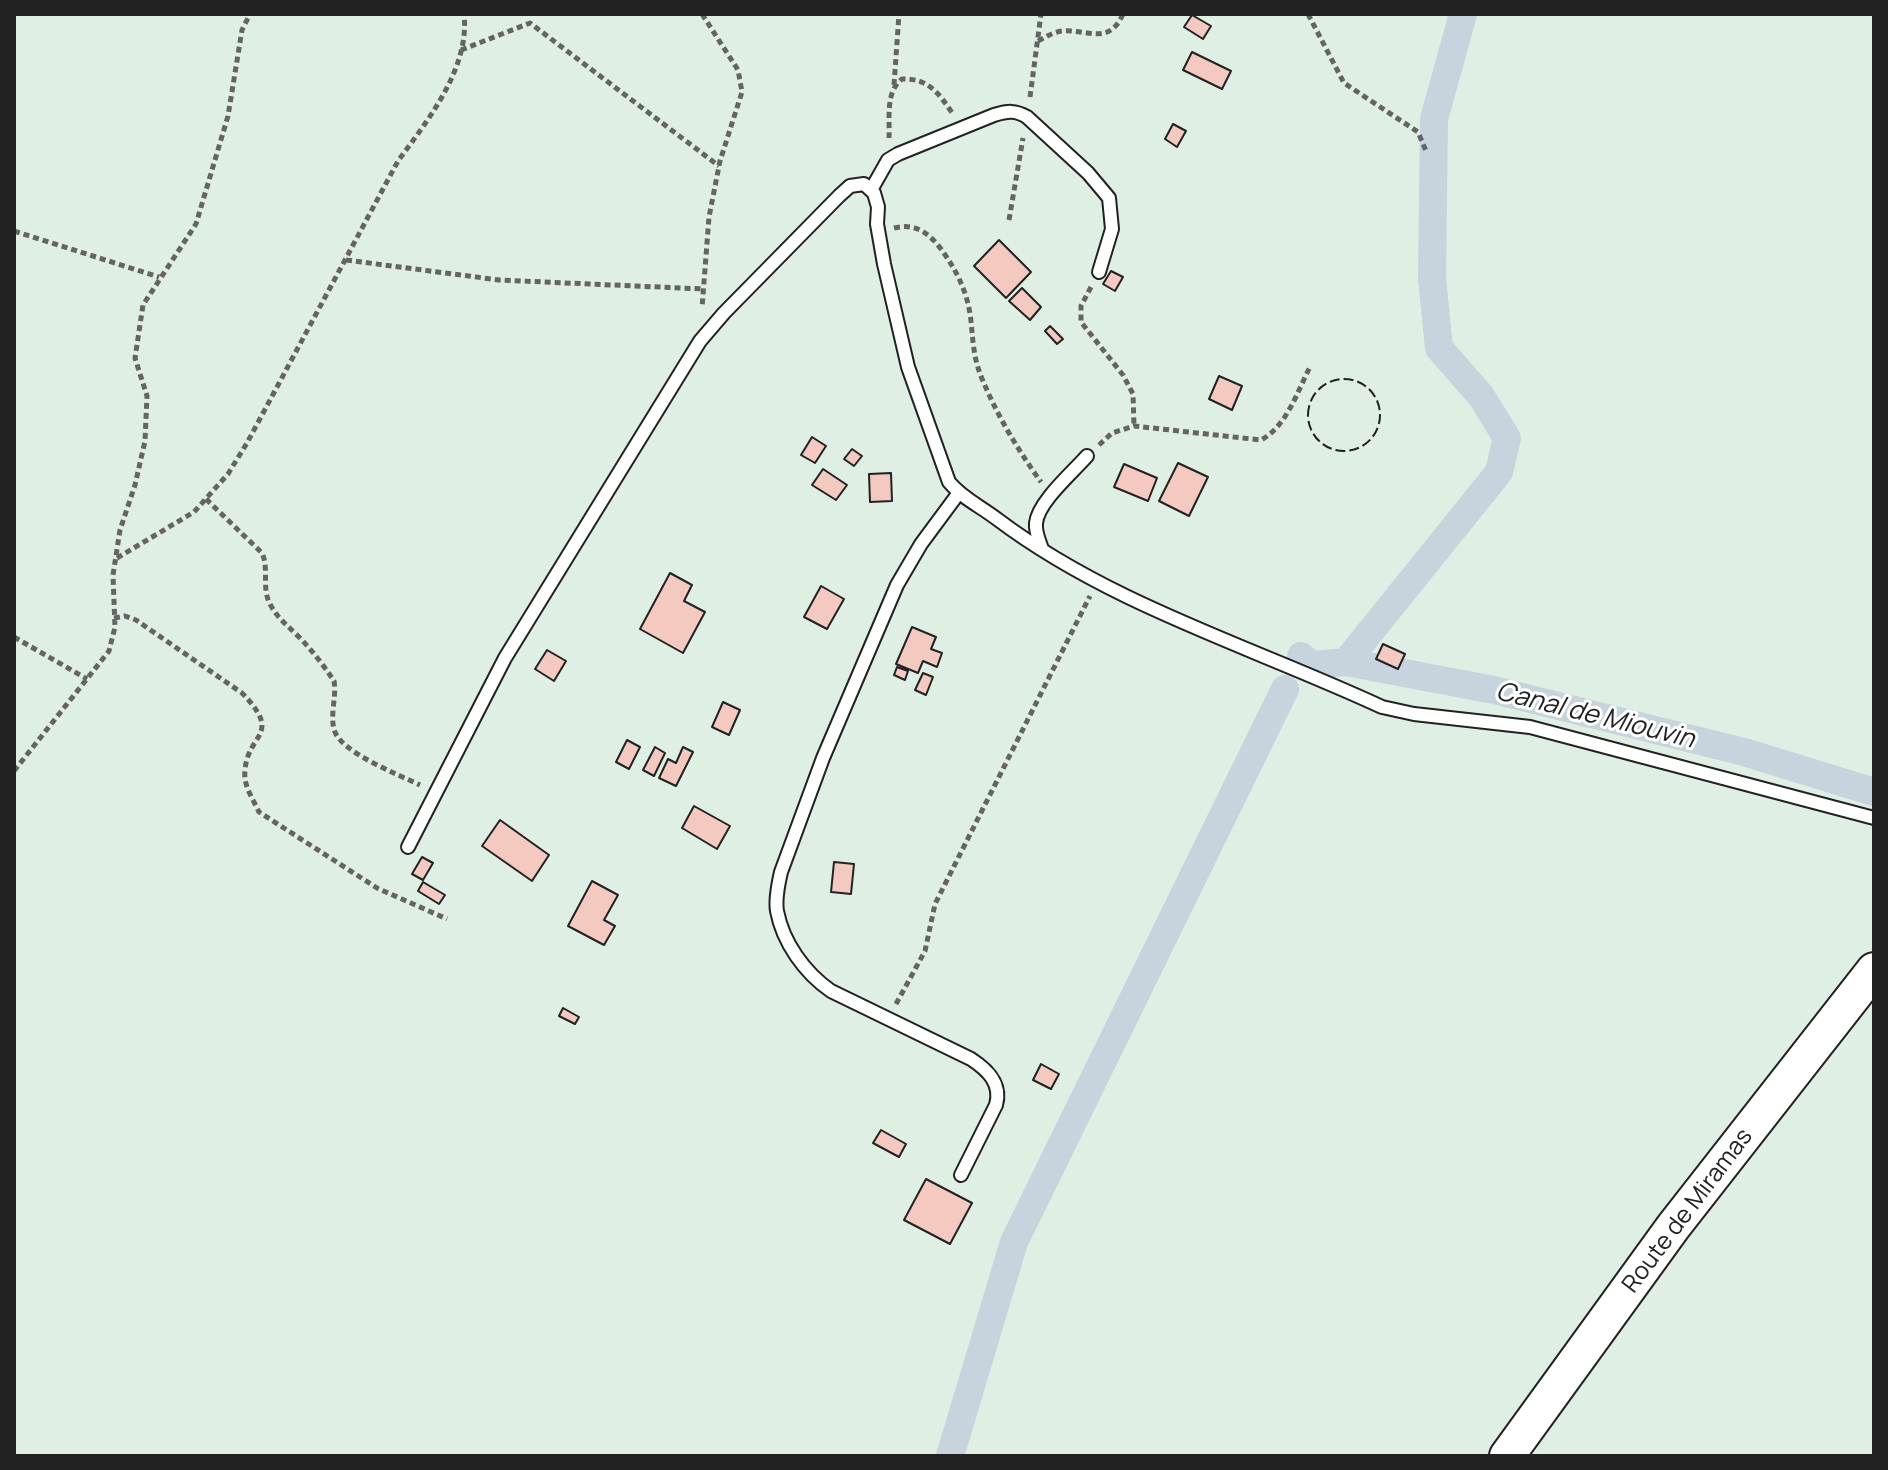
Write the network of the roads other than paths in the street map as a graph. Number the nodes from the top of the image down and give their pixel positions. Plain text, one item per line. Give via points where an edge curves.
1 (871, 190) junction
2 (1099, 272) road end
3 (1087, 456) road end
4 (958, 494) junction
5 (1042, 549) junction
6 (1874, 818) edge
7 (408, 847) dead end
8 (1874, 970) edge
9 (961, 1175) dead end
10 (1507, 1456) edge

1 - 2 lane via 888,160 1010,111 1027,117 1109,198 1112,229
1 - 4 lane via 908,367
1 - 7 lane via 864,184 850,186 700,341 505,658
3 - 5 lane via 1036,519
4 - 5 lane
4 - 9 lane via 897,585 781,872 777,912 801,965 831,991 971,1059 996,1085 996,1105
5 - 6 lane via 1187,624 1382,707 1530,727
8 - 10 main road, Route de Miramas via 1673,1227

